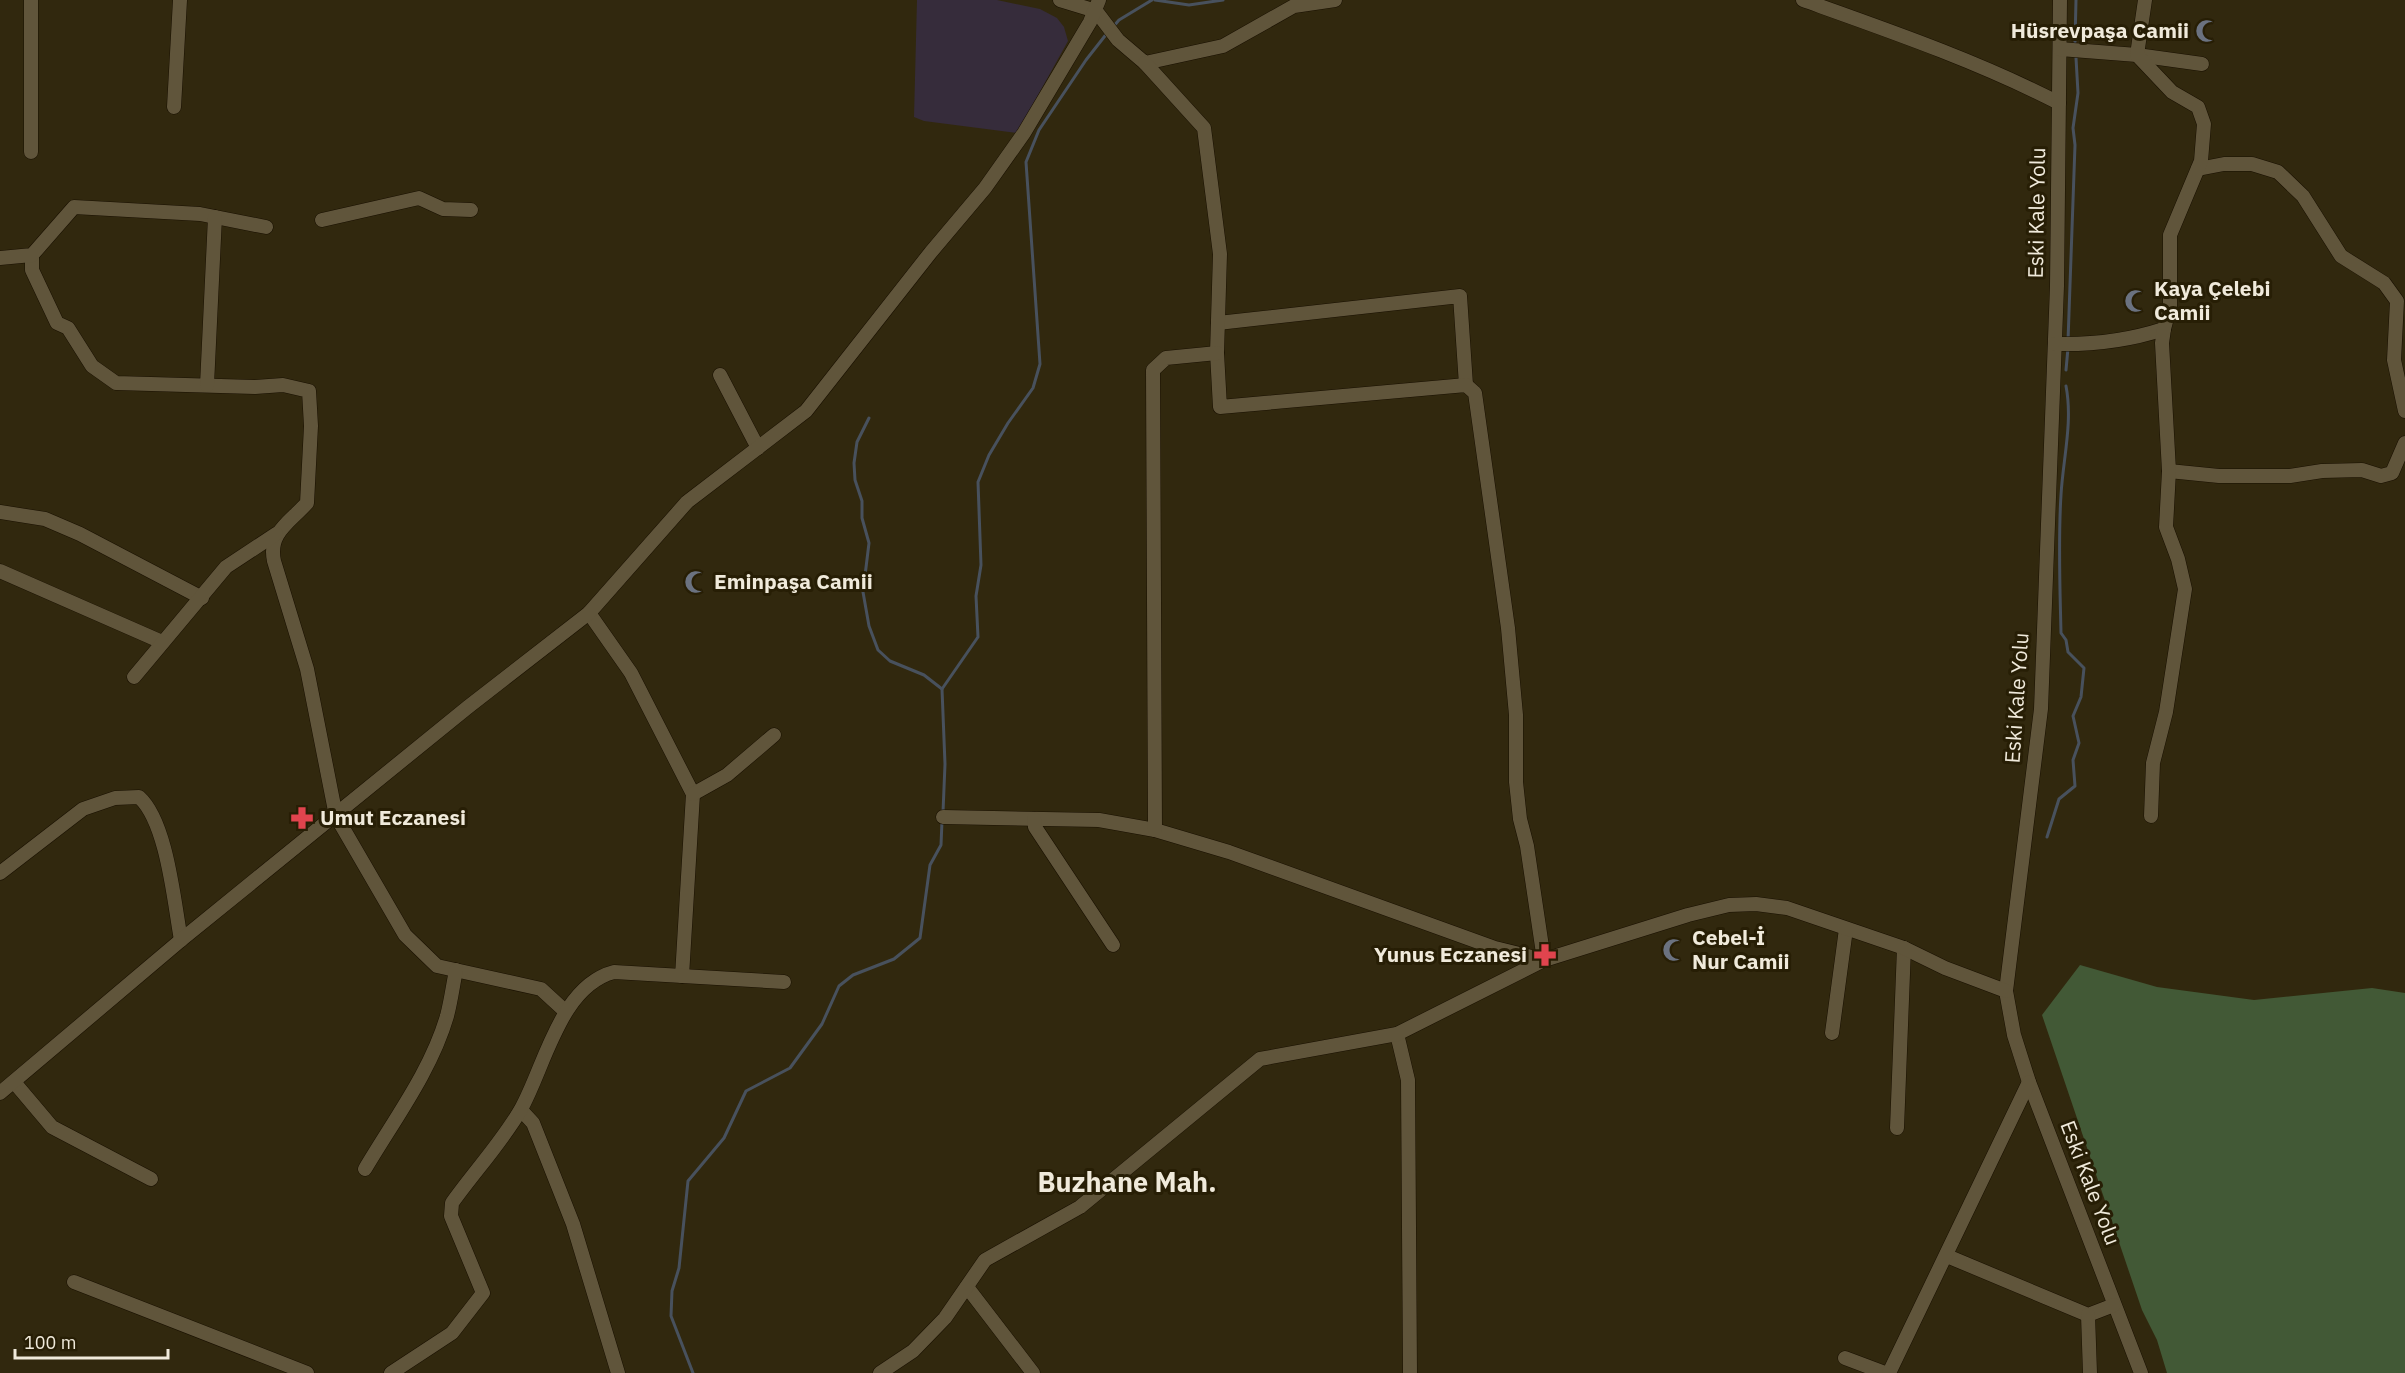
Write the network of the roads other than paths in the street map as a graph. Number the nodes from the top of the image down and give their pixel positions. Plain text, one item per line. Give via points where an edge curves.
1 (31, 0) edge
2 (180, 0) edge
3 (1060, 0) edge
4 (1335, 0) edge
5 (1803, 0) edge
6 (2060, 0) edge
7 (2145, 0) edge
8 (1099, 10) edge
9 (2060, 49) junction
10 (2137, 55) junction
11 (1145, 63) junction
12 (2202, 64) dead end
13 (2059, 103) junction
14 (174, 107) dead end
15 (31, 152) dead end
16 (2198, 169) junction
17 (471, 210) dead end
18 (215, 217) junction
19 (322, 220) dead end
20 (266, 227) dead end
21 (32, 255) junction
22 (0, 258) edge
23 (1218, 323) junction
24 (2164, 329) junction
25 (2063, 344) junction
26 (1217, 353) junction
27 (720, 375) dead end
28 (207, 385) junction
29 (1466, 385) junction
30 (2405, 411) edge
31 (2405, 442) edge
32 (758, 448) junction
33 (2169, 471) junction
34 (0, 512) edge
35 (276, 534) junction
36 (0, 571) edge
37 (202, 598) junction
38 (589, 612) junction
39 (162, 642) junction
40 (134, 677) dead end
41 (774, 735) dead end
42 (693, 794) junction
43 (336, 816) junction
44 (2151, 816) dead end
45 (943, 817) dead end
46 (1034, 819) junction
47 (1155, 830) junction
48 (0, 873) edge
49 (1846, 929) junction
50 (181, 940) junction
51 (1113, 945) dead end
52 (1904, 948) junction
53 (1544, 960) junction
54 (456, 970) junction
55 (682, 976) junction
56 (784, 982) dead end
57 (2006, 991) junction
58 (565, 1011) junction
59 (1832, 1033) dead end
60 (1397, 1034) junction
61 (14, 1082) junction
62 (2029, 1082) junction
63 (0, 1093) edge
64 (520, 1110) junction
65 (1897, 1128) dead end
66 (365, 1169) dead end
67 (151, 1179) dead end
68 (1947, 1256) junction
69 (74, 1282) dead end
70 (967, 1287) junction
71 (2114, 1305) junction
72 (2088, 1315) junction
73 (1845, 1358) dead end
74 (307, 1373) edge
75 (391, 1373) edge
76 (618, 1373) edge
77 (880, 1373) edge
78 (1033, 1373) edge
79 (1410, 1373) edge
80 (1887, 1373) edge
81 (2090, 1373) edge
82 (2141, 1373) edge

1 - 15 street
2 - 14 street
3 - 8 street
4 - 11 street via 1294,6 1223,46
5 - 13 street via 1926,44
6 - 9 street, Eski Kale Yolu
7 - 10 street
8 - 11 street via 1118,40
8 - 32 street via 986,188 806,411
9 - 10 street
9 - 13 street, Eski Kale Yolu
10 - 12 street
10 - 16 street via 2172,92 2198,107 2204,124
11 - 23 street via 1204,128 1220,254
13 - 25 street, Eski Kale Yolu
16 - 24 street via 2169,235 2170,306
16 - 30 street via 2252,164 2278,172 2303,196 2340,256 2384,283 2397,301 2394,360
17 - 19 street via 443,209 419,198
18 - 20 street
18 - 21 street via 74,207
18 - 28 street
21 - 22 street
21 - 28 street via 32,270 57,323 68,328 92,366 116,383
23 - 26 street
23 - 29 street via 1460,296
24 - 25 street via 2132,339
24 - 33 street
25 - 57 street, Eski Kale Yolu via 2041,709
26 - 29 street via 1220,407
26 - 47 street via 1166,358 1153,370
27 - 32 street
28 - 35 street via 283,385 309,390 307,503
29 - 53 street via 1475,393 1504,593 1516,715 1520,819
31 - 33 street via 2392,473 2381,476 2362,471 2219,476
32 - 38 street via 687,502
33 - 44 street via 2166,527 2186,589 2166,712 2153,763
34 - 37 street via 45,519 133,559
35 - 37 street via 226,567
35 - 43 street via 271,545 274,561 307,669
36 - 39 street
37 - 39 street
38 - 42 street via 631,674
38 - 43 street
39 - 40 street
41 - 42 street via 727,775
42 - 55 street
43 - 50 street
43 - 54 street via 405,935 437,966
45 - 46 street
46 - 47 street via 1100,820
46 - 51 street via 1035,827
47 - 53 street via 1229,852 1495,948
48 - 50 street via 83,809 115,798 139,797 159,826
49 - 52 street
49 - 53 street via 1787,908 1729,905
49 - 59 street
50 - 61 street
52 - 57 street
52 - 65 street
53 - 60 street
54 - 58 street via 542,989
54 - 66 street via 438,1038 412,1092
55 - 56 street
55 - 58 street via 614,972 602,975
57 - 62 street, Eski Kale Yolu via 2014,1035
58 - 64 street
60 - 70 street via 1260,1059 1080,1207 985,1260
60 - 79 street via 1408,1080
61 - 63 street
61 - 67 street via 52,1127
62 - 68 street
62 - 71 street, Eski Kale Yolu
64 - 75 street via 452,1203 451,1216 483,1293 452,1333
64 - 76 street via 533,1123 573,1224
68 - 72 street
68 - 80 street
69 - 74 street
70 - 77 street via 945,1318 913,1351
70 - 78 street
71 - 72 street
71 - 82 street, Eski Kale Yolu
72 - 81 street
73 - 80 street

